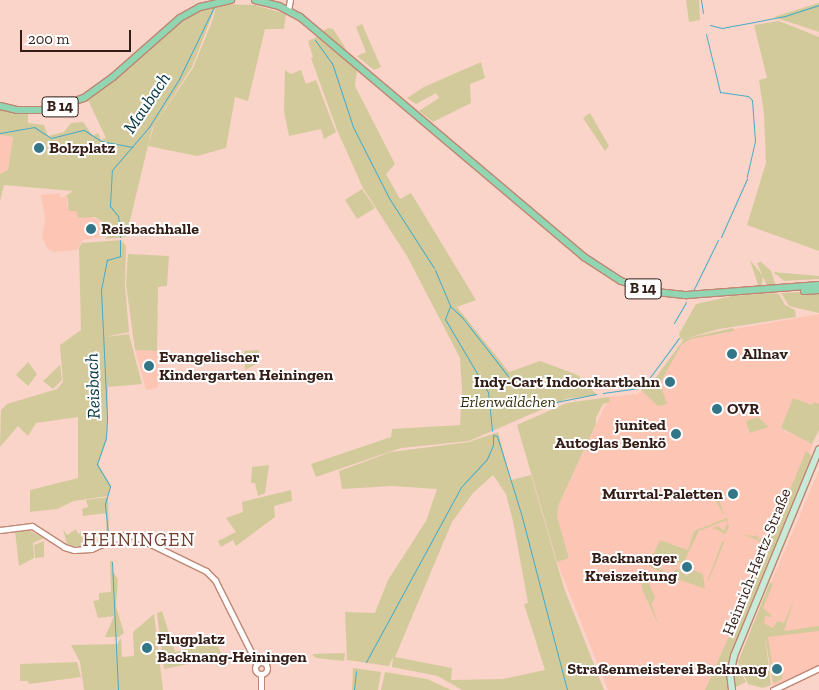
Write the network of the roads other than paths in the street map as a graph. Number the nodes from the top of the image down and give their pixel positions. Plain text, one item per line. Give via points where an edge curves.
1 (231, 0) edge
2 (255, 0) edge
3 (290, 0) edge
4 (288, 10) junction
5 (0, 106) edge
6 (819, 285) edge
7 (782, 290) junction
8 (819, 290) edge
9 (819, 450) edge
10 (0, 530) edge
11 (257, 664) junction
12 (819, 668) edge
13 (260, 674) junction
14 (732, 689) edge
15 (262, 690) edge
16 (773, 690) edge

1 - 5 main road, B 14 via 212,3 180,18 84,98 49,110 17,110
2 - 4 main road, B 14
3 - 4 street
4 - 7 main road, B 14 via 334,44 601,269 639,287 672,294
6 - 7 main road, B 14
7 - 8 main road, B 14
9 - 14 main road, Heinrich-Hertz-Straße via 734,656
10 - 11 street via 32,526 74,550 91,549 129,535 206,571 215,580
11 - 13 street via 255,669
11 - 13 street via 263,662 267,666 266,671
12 - 16 street
13 - 15 street

